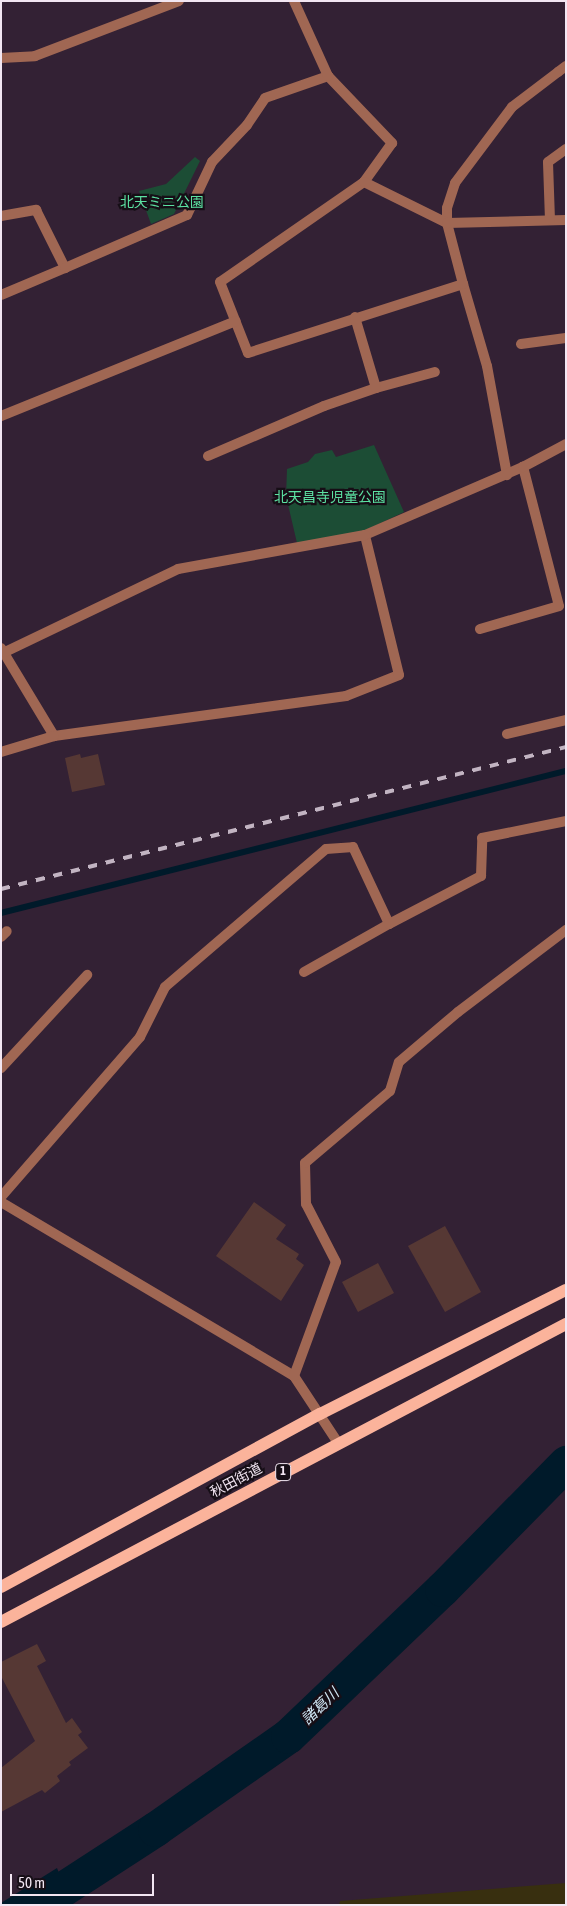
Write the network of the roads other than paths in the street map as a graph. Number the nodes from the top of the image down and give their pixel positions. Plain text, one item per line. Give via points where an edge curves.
1 (179, 1) edge
2 (294, 1) edge
3 (1, 58) edge
4 (562, 69) edge
5 (328, 76) junction
6 (566, 149) edge
7 (364, 182) junction
8 (1, 216) edge
9 (550, 220) junction
10 (566, 220) edge
11 (447, 223) junction
12 (65, 268) junction
13 (463, 284) junction
14 (1, 295) edge
15 (355, 317) junction
16 (236, 322) junction
17 (566, 338) edge
18 (521, 344) dead end
19 (435, 372) dead end
20 (376, 388) junction
21 (1, 416) edge
22 (566, 444) edge
23 (208, 456) dead end
24 (524, 468) junction
25 (507, 474) junction
26 (365, 535) junction
27 (480, 629) dead end
28 (3, 650) edge
29 (566, 720) edge
30 (507, 734) dead end
31 (54, 736) junction
32 (1, 752) edge
33 (566, 820) edge
34 (389, 924) junction
35 (566, 930) edge
36 (304, 972) dead end
37 (87, 975) dead end
38 (1, 1068) edge
39 (1, 1196) edge
40 (1, 1202) edge
41 (566, 1290) edge
42 (566, 1324) edge
43 (294, 1376) junction
44 (320, 1414) junction
45 (338, 1443) junction
46 (1, 1587) edge
47 (1, 1622) edge

1 - 3 street via 36,56
2 - 5 street
4 - 11 street via 512,107 455,183 447,208
5 - 7 street via 392,143
5 - 12 street via 265,98 247,125 212,162 187,215
6 - 9 street via 548,162
7 - 11 street
7 - 16 street via 220,282
8 - 12 street via 36,210
9 - 10 street
9 - 11 street
11 - 13 street
12 - 14 street
13 - 15 street
13 - 25 street via 487,366
15 - 16 street via 248,353
15 - 20 street
16 - 21 street
17 - 18 street
19 - 20 street
20 - 23 street via 324,406
22 - 24 street
24 - 25 street
24 - 27 street via 560,606
25 - 26 street
26 - 28 street via 178,569
26 - 31 street via 399,675 346,696
28 - 31 street
29 - 30 street
31 - 32 street
33 - 34 street via 482,838 481,876
34 - 36 street
34 - 39 street via 353,847 326,849 165,987 140,1036
35 - 43 street via 458,1012 399,1062 390,1091 305,1163 306,1204 336,1262
37 - 38 street
40 - 43 street
41 - 44 main road, 秋田街道
42 - 45 main road, 秋田街道 / 1
43 - 44 street
44 - 45 street
44 - 46 main road, 秋田街道
45 - 47 main road, 秋田街道 / 1

